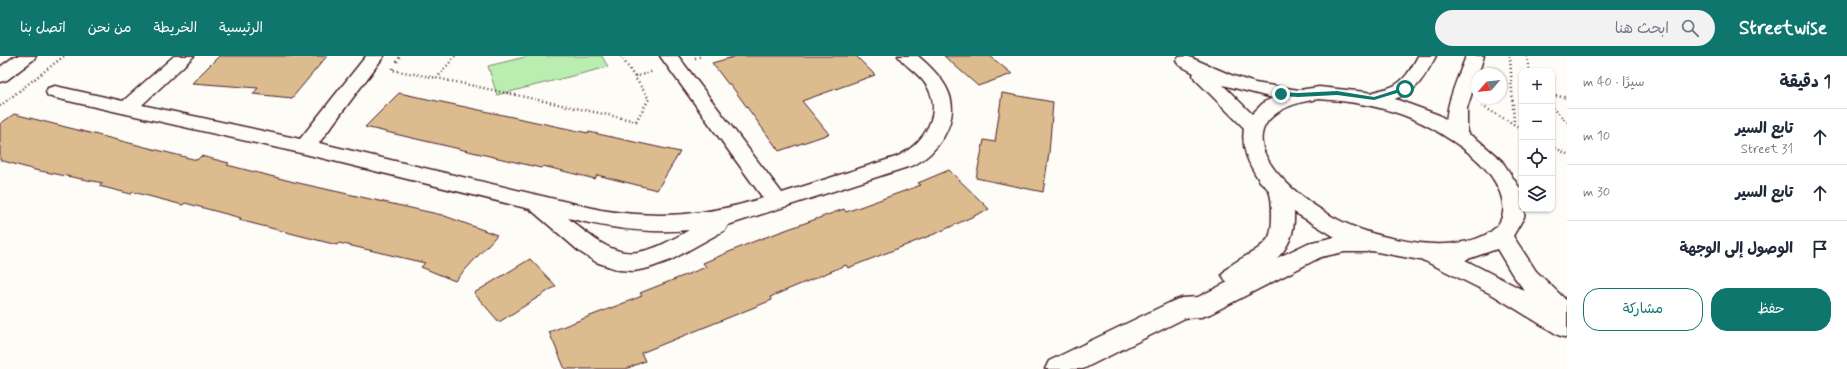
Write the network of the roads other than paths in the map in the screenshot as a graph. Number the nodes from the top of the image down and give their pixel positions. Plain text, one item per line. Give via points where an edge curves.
1 (27, 56) edge
2 (185, 56) edge
3 (375, 56) edge
4 (669, 56) edge
5 (907, 56) edge
6 (1428, 56) edge
7 (1474, 56) edge
8 (1181, 58) edge
9 (0, 76) edge
10 (55, 92) dead end
11 (1298, 95) junction
12 (1374, 98) junction
13 (128, 108) junction
14 (1254, 127) junction
15 (1457, 133) junction
16 (305, 147) junction
17 (1280, 190) junction
18 (533, 202) junction
19 (777, 202) junction
20 (732, 216) junction
21 (1501, 236) junction
22 (1381, 244) junction
23 (1426, 252) junction
24 (1182, 308) junction
25 (1567, 314) edge
26 (1567, 328) edge
27 (1058, 369) edge

1 - 9 street
2 - 13 street
3 - 16 street
4 - 19 street
5 - 19 street via 932,80 940,95 944,111 940,127 931,142 916,155 895,165
6 - 12 street via 1416,77 1405,89
7 - 15 street via 1457,108
8 - 11 street via 1213,75 1246,87
8 - 14 street via 1221,92
10 - 13 street
11 - 12 street via 1337,93
11 - 14 street via 1269,106
12 - 15 street via 1422,115
13 - 16 street
14 - 17 street via 1253,144 1257,159
15 - 21 street via 1491,162 1511,193 1513,208 1510,223
16 - 18 street
17 - 22 street via 1322,220 1356,236
17 - 24 street via 1283,227 1274,245 1250,267 1195,294
18 - 20 street via 626,223 653,225 700,222
18 - 20 street via 594,251 618,261 639,261 659,256
19 - 20 street
21 - 23 street via 1470,250 1449,253
21 - 25 street via 1533,285
22 - 23 street
22 - 24 street via 1344,244 1316,249 1202,307
23 - 26 street via 1533,305
24 - 27 street

